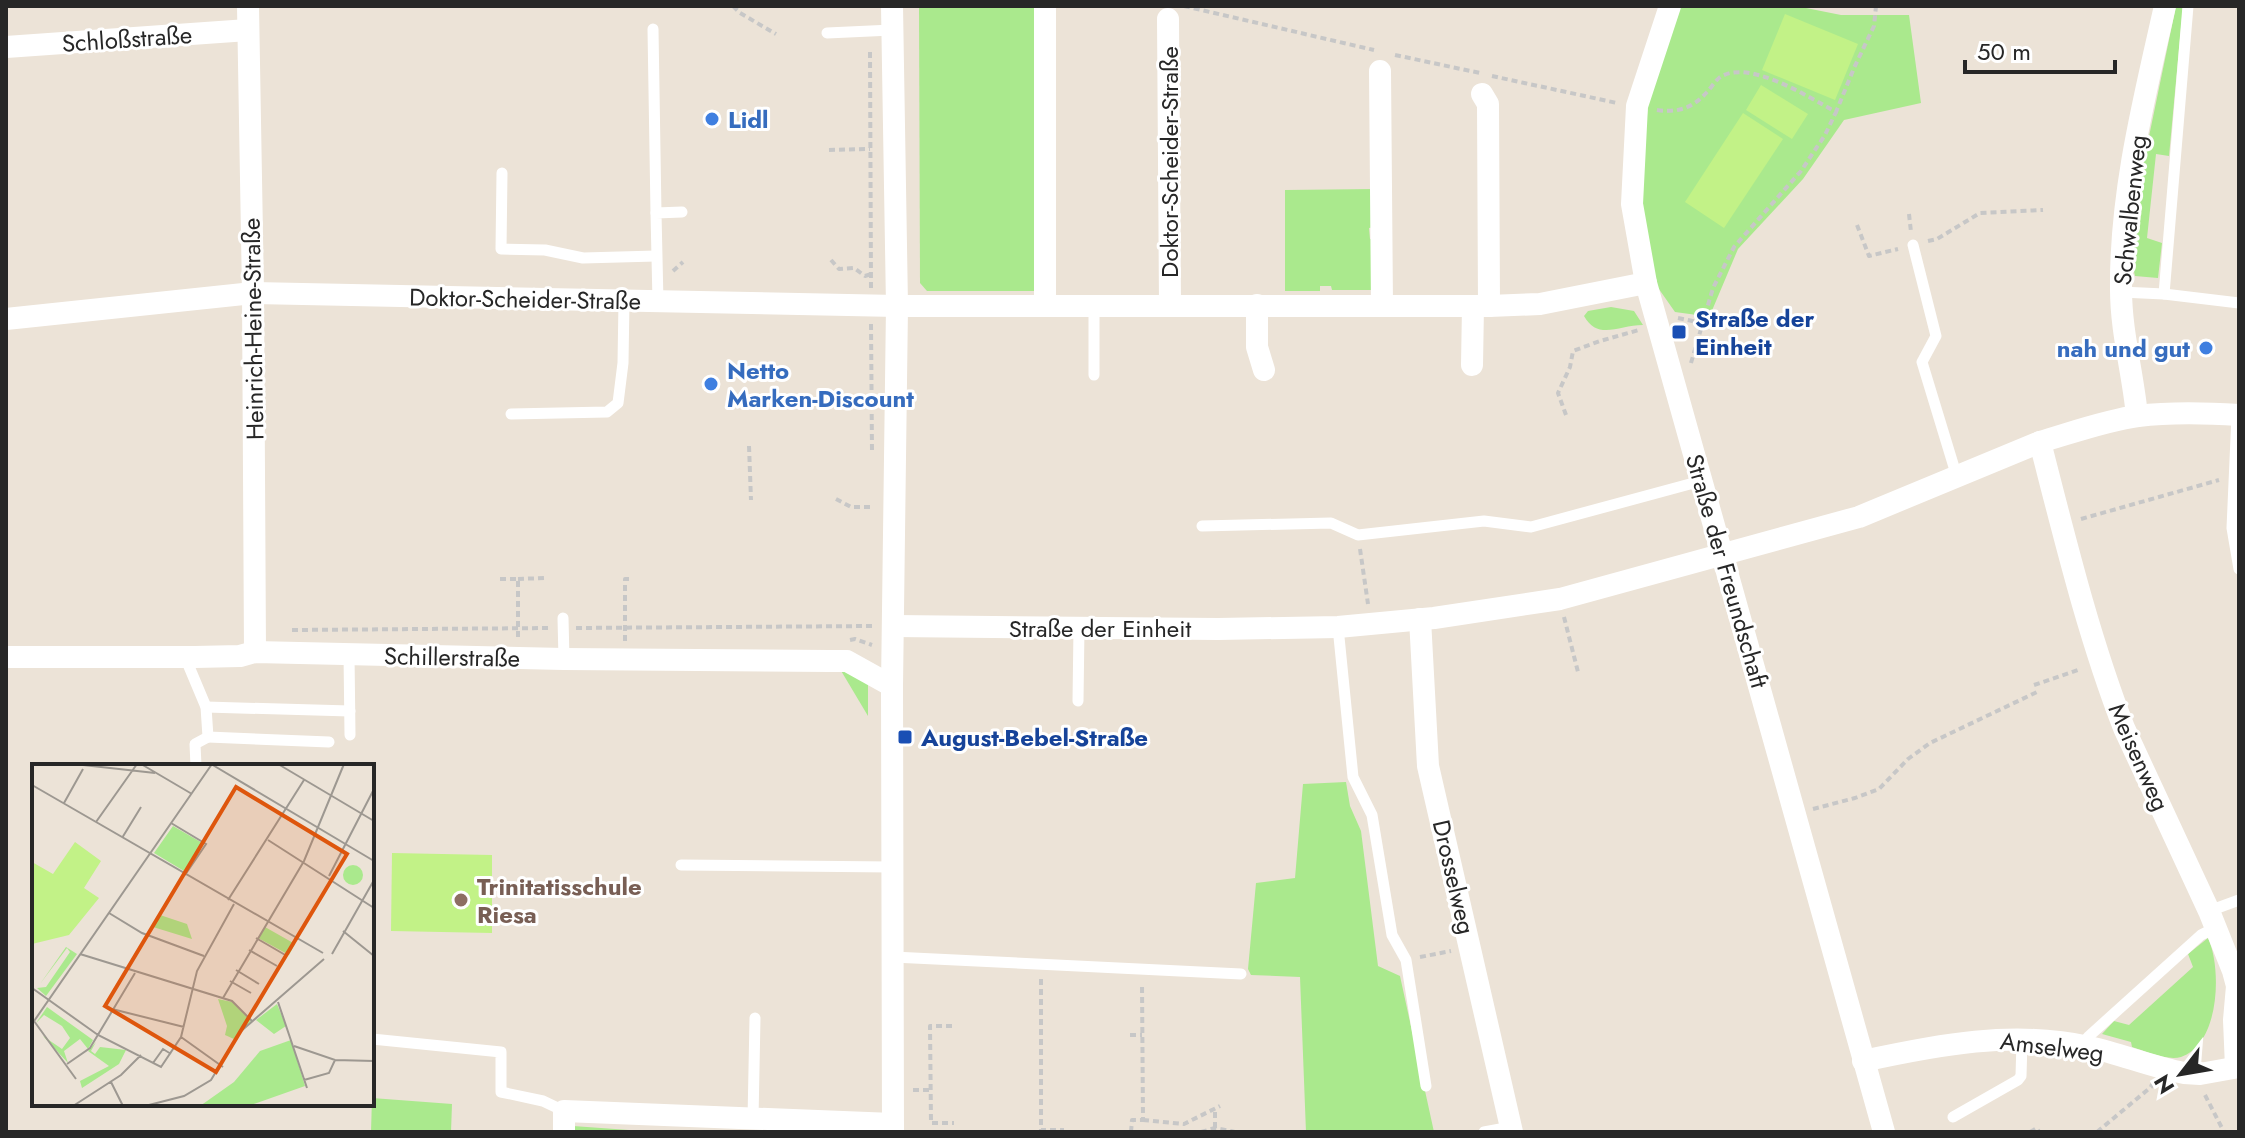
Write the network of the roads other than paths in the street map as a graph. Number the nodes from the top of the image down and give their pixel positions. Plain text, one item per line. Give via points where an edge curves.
1 (248, 6) edge
2 (892, 6) edge
3 (1045, 6) edge
4 (1670, 6) edge
5 (2165, 6) edge
6 (2188, 6) edge
7 (1175, 12) edge
8 (653, 29) dead end
9 (248, 30) junction
10 (892, 30) junction
11 (827, 33) dead end
12 (6, 47) edge
13 (1381, 58) road end
14 (1482, 94) dead end
15 (502, 173) dead end
16 (682, 212) dead end
17 (656, 213) junction
18 (1913, 245) road end
19 (656, 256) junction
20 (1646, 283) junction
21 (2121, 292) junction
22 (253, 293) junction
23 (2164, 294) junction
24 (624, 301) junction
25 (658, 302) junction
26 (2239, 303) edge
27 (1170, 305) junction
28 (1257, 305) junction
29 (897, 306) junction
30 (1045, 306) junction
31 (1094, 306) junction
32 (1382, 306) junction
33 (1481, 306) junction
34 (6, 319) edge
35 (1472, 365) dead end
36 (1264, 370) dead end
37 (1094, 375) dead end
38 (511, 414) dead end
39 (2238, 415) edge
40 (2137, 416) junction
41 (2040, 442) junction
42 (1957, 477) junction
43 (1701, 481) junction
44 (1202, 526) dead end
45 (1723, 556) junction
46 (2239, 569) edge
47 (563, 618) dead end
48 (1420, 619) junction
49 (894, 626) junction
50 (1338, 627) junction
51 (1079, 628) junction
52 (255, 652) junction
53 (349, 654) junction
54 (6, 657) edge
55 (185, 657) junction
56 (564, 659) junction
57 (892, 686) junction
58 (1078, 701) dead end
59 (206, 707) junction
60 (350, 711) junction
61 (350, 735) dead end
62 (208, 737) junction
63 (329, 742) dead end
64 (196, 764) edge
65 (681, 865) dead end
66 (892, 867) junction
67 (2239, 900) edge
68 (2212, 920) junction
69 (893, 957) junction
70 (1241, 974) dead end
71 (755, 1018) dead end
72 (374, 1039) edge
73 (2022, 1041) junction
74 (2088, 1047) junction
75 (1863, 1061) junction
76 (2238, 1067) edge
77 (1426, 1086) dead end
78 (1953, 1117) dead end
79 (753, 1120) junction
80 (564, 1121) edge
81 (893, 1128) edge
82 (1512, 1130) edge
83 (1484, 1132) edge
84 (1884, 1132) edge

1 - 9 street, Heinrich-Heine-Straße
2 - 10 street
3 - 30 street
4 - 20 street, Straße der Freundschaft via 1637,106 1632,204
5 - 21 street, Schwalbenweg via 2126,200
6 - 23 lane
7 - 27 street, Doktor-Scheider-Straße
8 - 17 lane
9 - 12 street, Schloßstraße
9 - 22 street, Heinrich-Heine-Straße
10 - 11 lane
10 - 29 street
13 - 32 street
14 - 33 street via 1488,104
15 - 19 lane via 501,249 583,258
16 - 17 lane
17 - 19 lane
18 - 42 lane via 1936,336 1922,362
19 - 25 lane
20 - 33 street, Doktor-Scheider-Straße via 1540,304
20 - 43 street, Straße der Freundschaft
21 - 23 lane
21 - 40 street, Schwalbenweg
22 - 24 street, Doktor-Scheider-Straße
22 - 34 street, Doktor-Scheider-Straße
22 - 52 street, Heinrich-Heine-Straße
23 - 26 lane
24 - 25 street, Doktor-Scheider-Straße
24 - 38 lane via 618,403 607,412
25 - 29 street, Doktor-Scheider-Straße
27 - 28 street, Doktor-Scheider-Straße
27 - 31 street, Doktor-Scheider-Straße
28 - 32 street, Doktor-Scheider-Straße
28 - 36 street via 1257,347
29 - 30 street, Doktor-Scheider-Straße
29 - 49 street
30 - 31 street, Doktor-Scheider-Straße
31 - 37 lane
32 - 33 street, Doktor-Scheider-Straße
33 - 35 street
39 - 40 street, Straße der Einheit
39 - 46 lane via 2232,528
40 - 41 street, Straße der Einheit
41 - 42 street, Straße der Einheit
41 - 68 street, Meisenweg via 2100,663
42 - 45 street, Straße der Einheit via 1859,517
43 - 44 lane via 1531,527 1484,521 1358,535 1331,523
43 - 45 street, Straße der Freundschaft
45 - 48 street, Straße der Einheit via 1560,599
45 - 75 street, Straße der Freundschaft
47 - 56 lane
48 - 50 street, Straße der Einheit
48 - 82 street, Drosselweg via 1428,766
49 - 51 street, Straße der Einheit
49 - 57 street
50 - 51 street, Straße der Einheit
50 - 77 lane via 1353,777 1372,815 1392,935 1406,960
51 - 58 lane
52 - 53 street, Schillerstraße
52 - 55 street, Schillerstraße
53 - 56 street, Schillerstraße
53 - 60 lane
54 - 55 street, Schillerstraße
55 - 59 lane
56 - 57 street, Schillerstraße via 847,661
57 - 66 street
59 - 60 lane
59 - 62 lane
60 - 61 lane
62 - 63 lane
62 - 64 lane via 195,744
65 - 66 lane
66 - 69 street
67 - 68 lane
68 - 74 lane via 2088,1037
68 - 76 street, Meisenweg via 2237,986
69 - 70 lane
69 - 81 street
71 - 79 lane
72 - 80 lane via 501,1052 501,1092 543,1101
73 - 74 street, Amselweg
73 - 75 street, Amselweg via 1956,1042
73 - 78 lane via 2018,1080
74 - 76 street, Amselweg via 2184,1073
75 - 84 street, Straße der Freundschaft
79 - 80 street
79 - 81 street
82 - 83 lane

